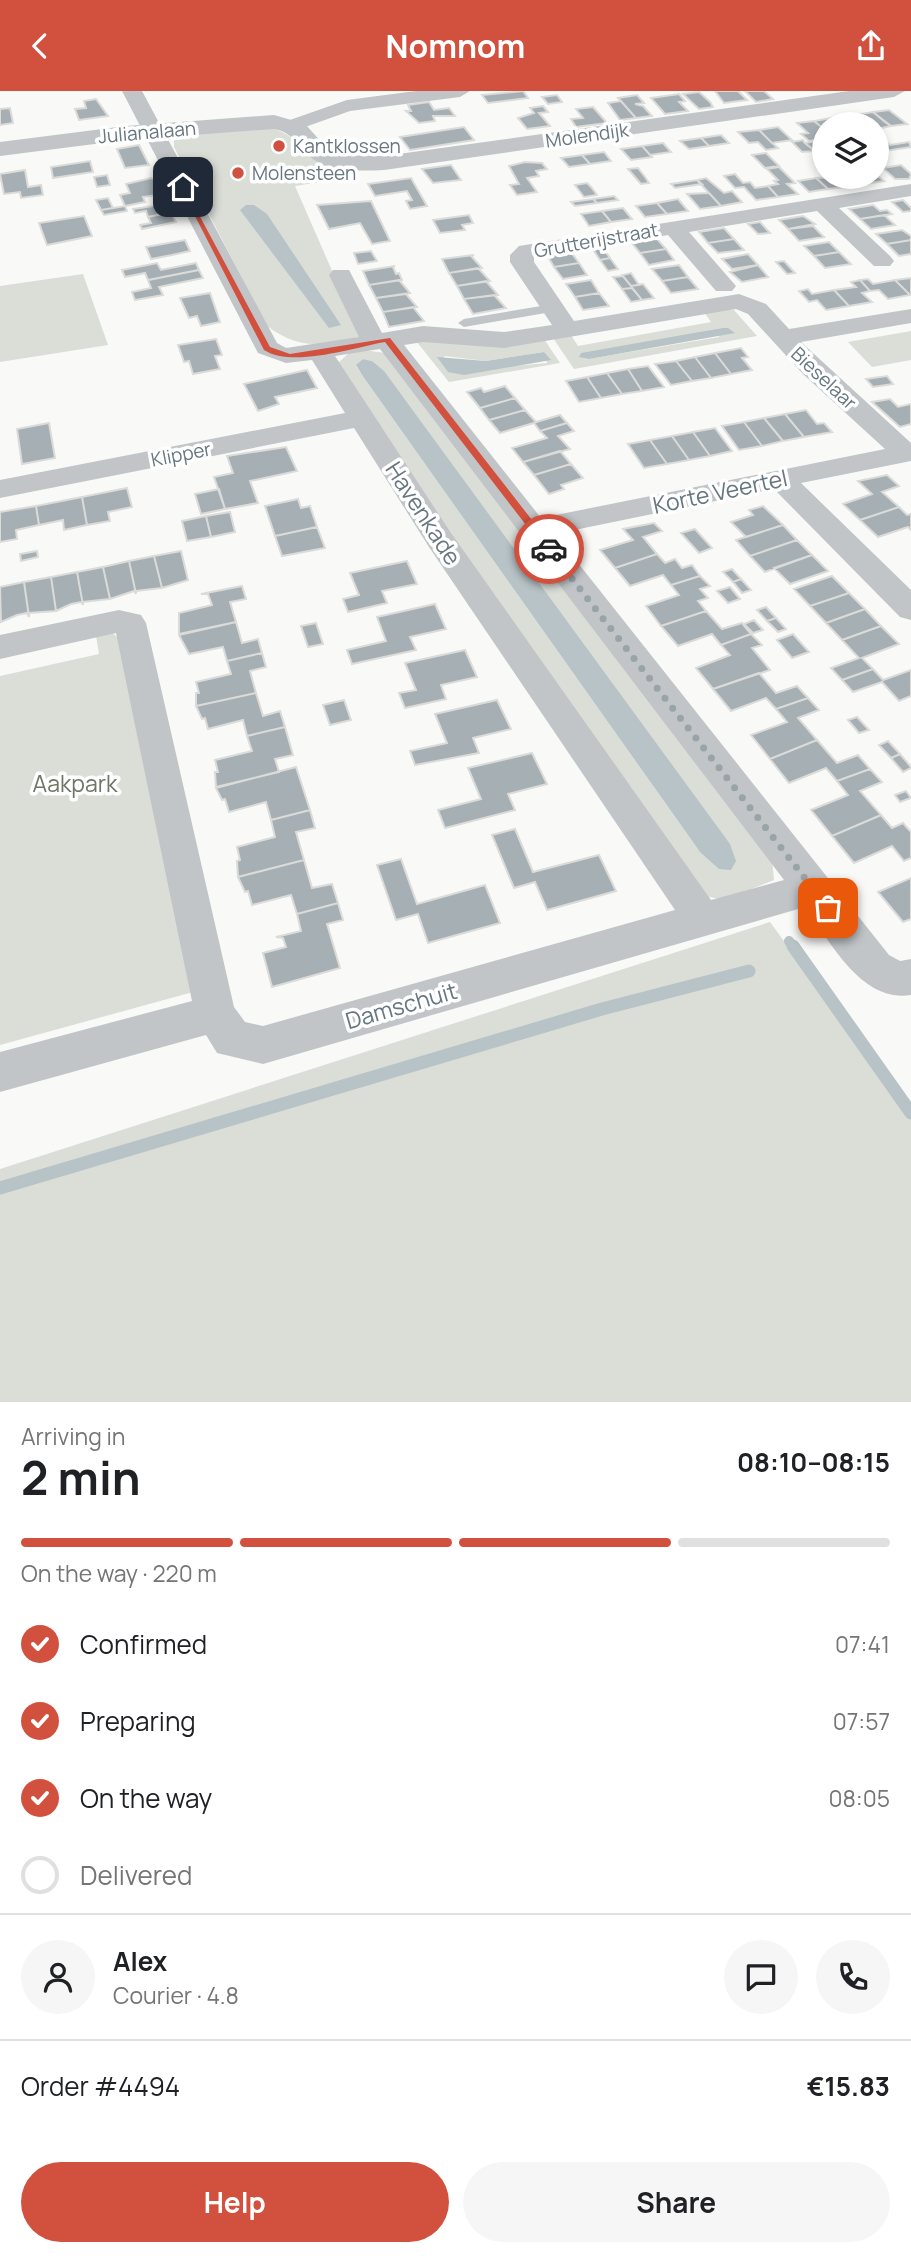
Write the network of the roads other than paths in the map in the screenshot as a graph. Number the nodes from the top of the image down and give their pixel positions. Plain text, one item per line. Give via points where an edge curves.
1 (132, 91) edge
2 (460, 91) edge
3 (894, 91) edge
4 (294, 125) junction
5 (154, 131) junction
6 (0, 149) edge
7 (911, 190) edge
8 (822, 204) junction
9 (673, 227) junction
10 (882, 261) dead end
11 (341, 275) dead end
12 (732, 294) junction
13 (911, 316) edge
14 (560, 319) junction
15 (464, 323) dead end
16 (783, 338) junction
17 (380, 341) junction
18 (319, 351) junction
19 (362, 418) junction
20 (909, 452) edge
21 (779, 478) junction
22 (0, 489) edge
23 (534, 529) junction
24 (911, 609) edge
25 (0, 647) edge
26 (813, 888) junction
27 (703, 920) junction
28 (904, 978) edge
29 (215, 1014) junction
30 (0, 1072) edge

1 - 5 street
2 - 4 street via 347,106
3 - 4 street, Molendijk via 384,163 356,164 326,156
4 - 5 street, Julianalaan via 274,122
5 - 6 street, Julianalaan
5 - 18 street via 267,348 290,357
7 - 8 street, Grutterijstraat
8 - 9 street, Grutterijstraat
8 - 10 street
9 - 12 street, Grutterijstraat
9 - 14 street, Grutterijstraat via 522,255 522,262
11 - 17 street
12 - 14 street
12 - 16 street, Bieselaar via 757,309
13 - 16 street
14 - 15 lane
14 - 17 street via 504,340 437,334
16 - 20 street, Bieselaar via 812,369
17 - 18 street
17 - 23 street
18 - 19 street, Havenkade
19 - 22 street, Klipper
19 - 27 street, Havenkade via 437,535
20 - 21 street, Korte Veertel
21 - 23 street, Korte Veertel
21 - 24 street
23 - 26 street
25 - 29 street via 119,621 134,629
26 - 27 street, Damschuit
26 - 28 street via 875,968
27 - 29 street, Damschuit via 263,1045 232,1039
29 - 30 street

